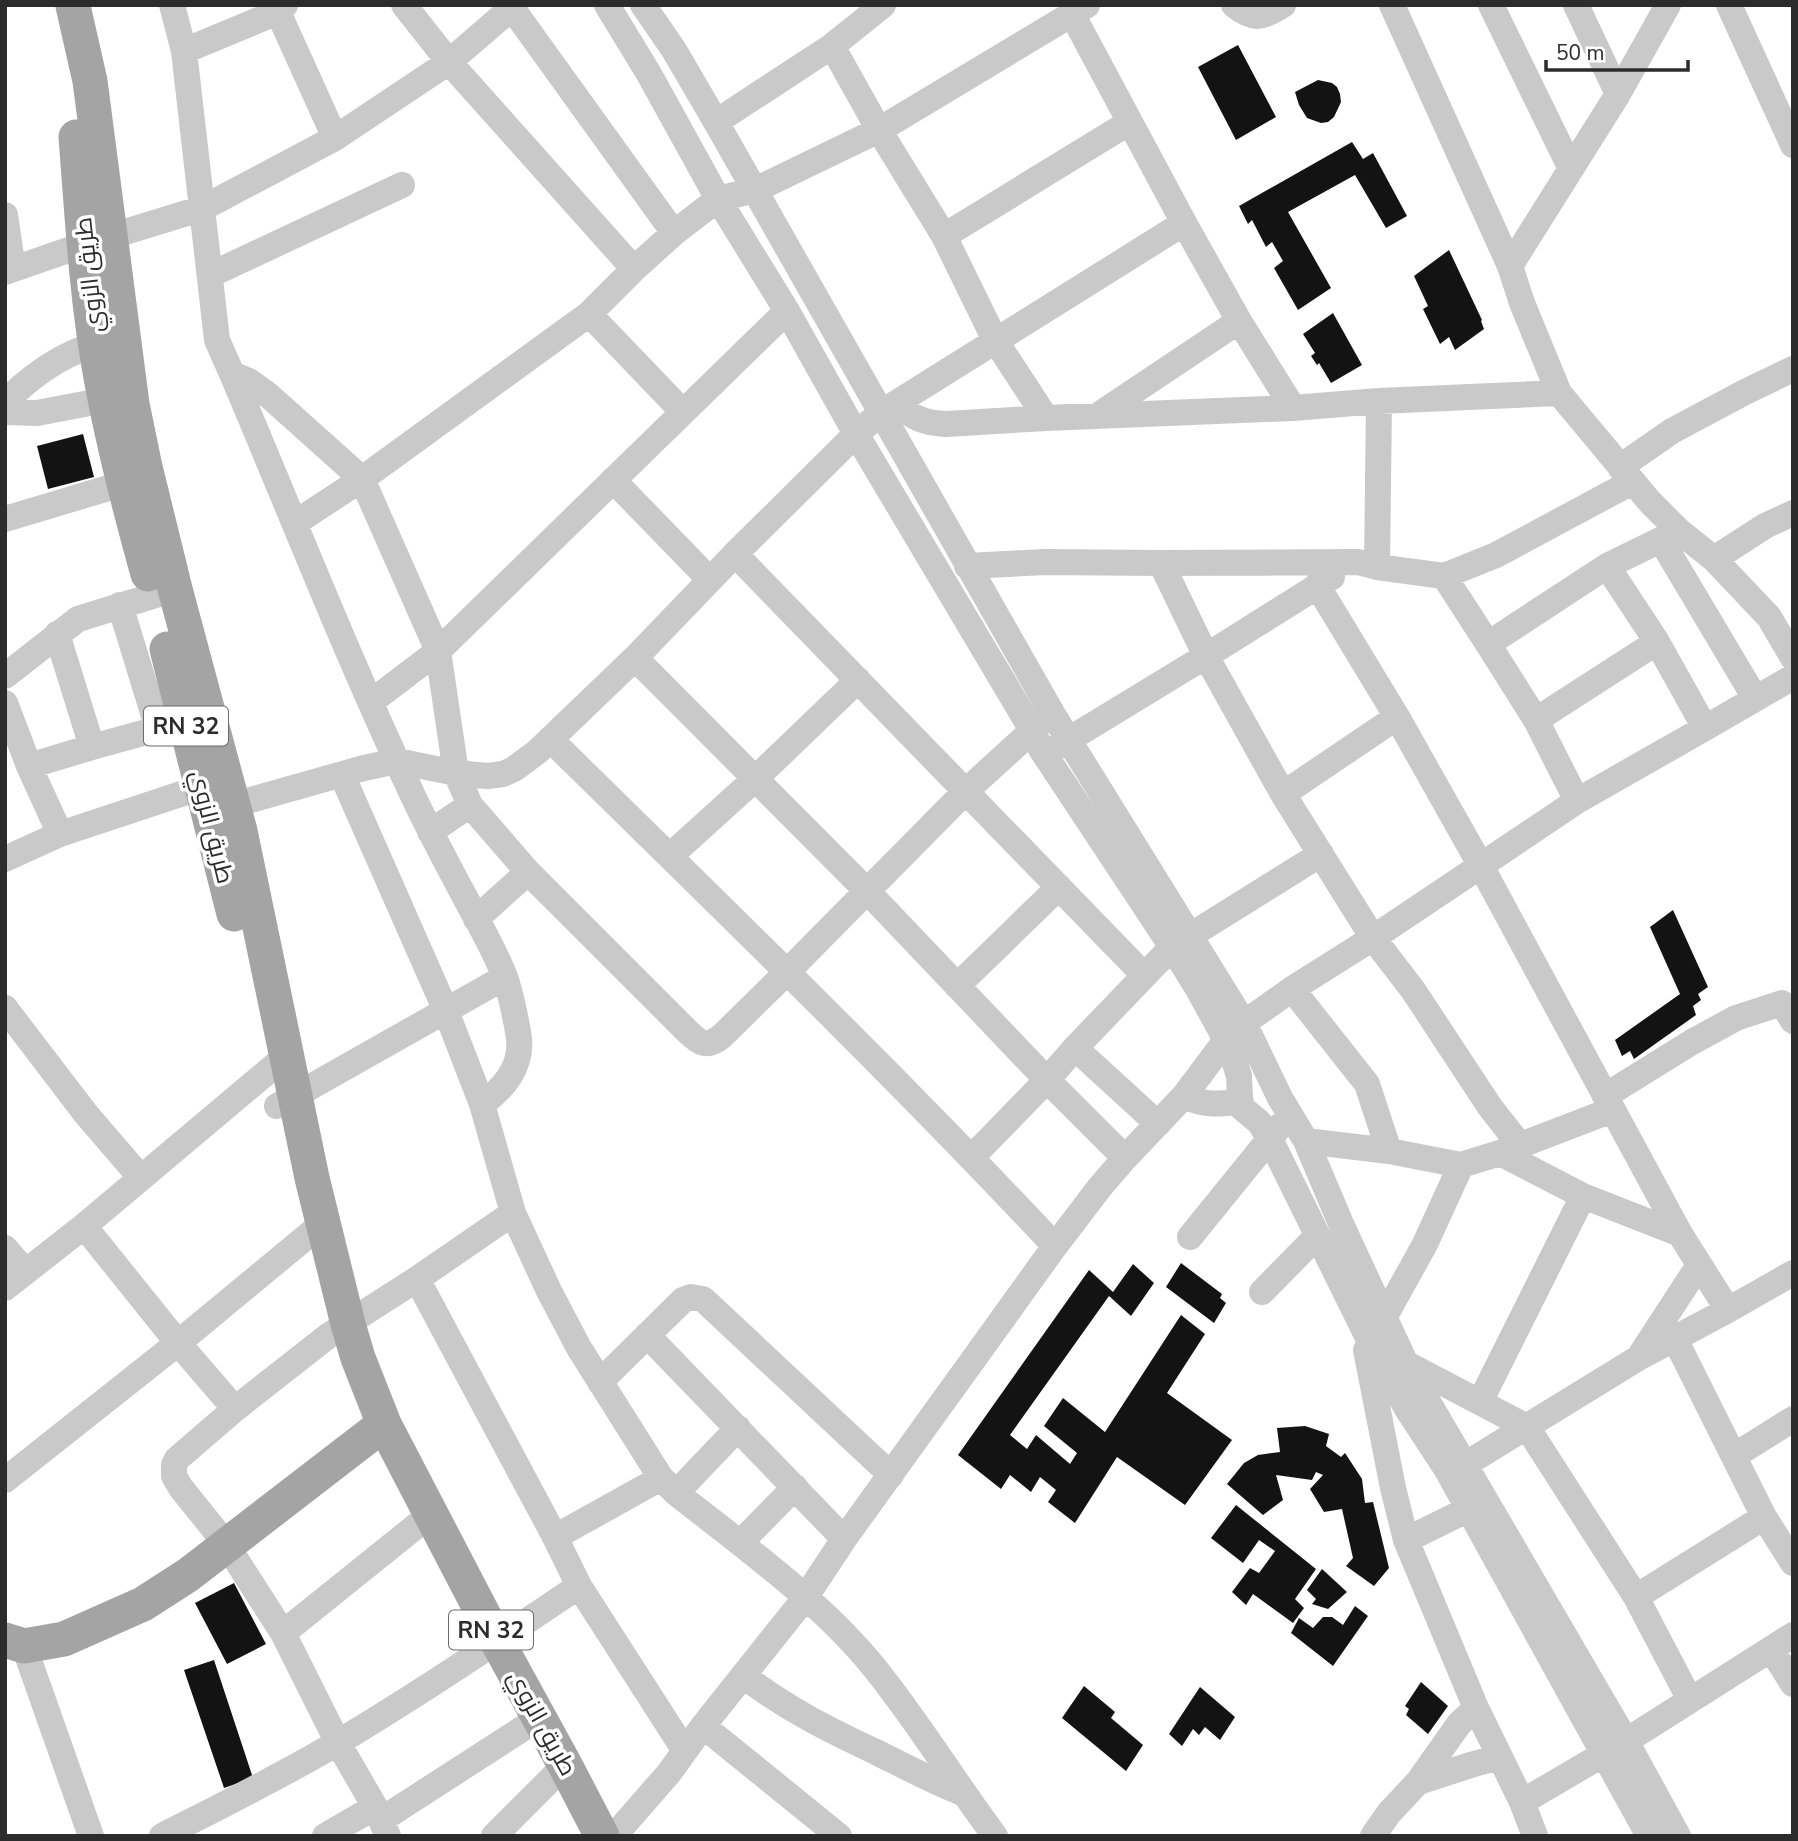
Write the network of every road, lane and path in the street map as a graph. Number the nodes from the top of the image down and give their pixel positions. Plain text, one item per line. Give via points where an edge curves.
1 (172, 5) edge
2 (404, 5) edge
3 (607, 5) edge
4 (883, 5) edge
5 (1234, 5) edge
6 (1283, 5) edge
7 (1392, 5) edge
8 (1492, 5) edge
9 (1576, 5) edge
10 (1668, 5) edge
11 (1730, 5) edge
12 (54, 6) edge
13 (74, 6) edge
14 (513, 7) edge
15 (282, 9) edge
16 (656, 10) edge
17 (1079, 10) edge
18 (628, 39) junction
19 (832, 46) junction
20 (184, 51) junction
21 (449, 62) junction
22 (1619, 93) junction
23 (1784, 97) edge
24 (716, 122) junction
25 (1130, 122) junction
26 (879, 130) junction
27 (335, 138) junction
28 (1793, 145) edge
29 (1571, 169) junction
30 (402, 185) dead end
31 (755, 190) junction
32 (719, 199) junction
33 (203, 208) junction
34 (5, 215) edge
35 (1184, 223) junction
36 (674, 233) junction
37 (944, 236) junction
38 (97, 241) junction
39 (1510, 266) junction
40 (634, 269) junction
41 (9, 271) edge
42 (210, 275) junction
43 (787, 310) junction
44 (589, 314) junction
45 (1239, 321) junction
46 (995, 340) junction
47 (110, 342) junction
48 (1793, 369) edge
49 (232, 374) junction
50 (1559, 393) junction
51 (118, 397) junction
52 (1379, 401) junction
53 (5, 402) edge
54 (890, 407) junction
55 (1293, 408) junction
56 (5, 412) edge
57 (682, 412) junction
58 (1096, 417) junction
59 (1046, 418) junction
60 (856, 434) junction
61 (1626, 474) junction
62 (362, 479) junction
63 (135, 480) junction
64 (613, 480) junction
65 (1793, 513) edge
66 (5, 519) edge
67 (295, 523) junction
68 (1670, 535) junction
69 (735, 554) junction
70 (1714, 559) junction
71 (1161, 564) junction
72 (1368, 565) junction
73 (967, 566) junction
74 (1607, 566) junction
75 (1444, 576) junction
76 (710, 580) junction
77 (1317, 585) junction
78 (164, 592) junction
79 (120, 605) junction
80 (57, 634) junction
81 (1657, 642) junction
82 (1489, 644) junction
83 (438, 651) junction
84 (1206, 656) junction
85 (635, 657) junction
86 (1793, 658) edge
87 (5, 676) edge
88 (1793, 677) edge
89 (858, 680) junction
90 (1755, 698) junction
91 (371, 702) junction
92 (5, 703) edge
93 (1397, 717) junction
94 (1536, 720) junction
95 (184, 721) junction
96 (1042, 721) junction
97 (1705, 728) junction
98 (550, 739) junction
99 (1068, 739) junction
100 (92, 747) junction
101 (1045, 754) junction
102 (397, 761) junction
103 (29, 766) junction
104 (456, 773) junction
105 (342, 775) junction
106 (755, 779) junction
107 (966, 791) junction
108 (1283, 794) junction
109 (217, 796) junction
110 (1577, 801) junction
111 (470, 805) junction
112 (430, 832) junction
113 (60, 835) junction
114 (1321, 854) junction
115 (670, 856) junction
116 (5, 859) edge
117 (1481, 866) junction
118 (528, 872) junction
119 (1059, 887) junction
120 (867, 891) junction
121 (476, 919) junction
122 (1373, 938) junction
123 (1181, 941) junction
124 (787, 972) junction
125 (1144, 975) junction
126 (505, 977) junction
127 (957, 986) junction
128 (1293, 989) junction
129 (5, 1008) edge
130 (1789, 1008) edge
131 (446, 1011) junction
132 (1235, 1032) junction
133 (1075, 1048) junction
134 (278, 1064) junction
135 (1047, 1080) junction
136 (1184, 1096) junction
137 (286, 1101) junction
138 (1240, 1102) junction
139 (1609, 1103) junction
140 (482, 1104) junction
141 (1290, 1114) junction
142 (1158, 1124) junction
143 (1269, 1139) junction
144 (1306, 1141) junction
145 (1509, 1149) junction
146 (1389, 1151) junction
147 (972, 1157) junction
148 (1125, 1158) junction
149 (1461, 1165) junction
150 (141, 1178) junction
151 (1583, 1196) junction
152 (513, 1213) junction
153 (84, 1226) junction
154 (314, 1229) junction
155 (1680, 1234) junction
156 (1317, 1236) junction
157 (1191, 1237) dead end
158 (1055, 1246) junction
159 (5, 1248) edge
160 (1699, 1265) junction
161 (26, 1271) junction
162 (1793, 1273) edge
163 (417, 1279) junction
164 (5, 1288) edge
165 (1262, 1292) dead end
166 (1728, 1310) junction
167 (1372, 1319) junction
168 (338, 1330) junction
169 (647, 1335) junction
170 (1675, 1339) junction
171 (178, 1343) junction
172 (1640, 1357) junction
173 (1406, 1364) junction
174 (600, 1382) junction
175 (1480, 1402) junction
176 (235, 1409) junction
177 (1793, 1419) edge
178 (384, 1424) junction
179 (1527, 1427) junction
180 (738, 1429) junction
181 (1734, 1456) junction
182 (1456, 1467) junction
183 (891, 1475) junction
184 (5, 1480) edge
185 (668, 1485) junction
186 (795, 1487) junction
187 (1478, 1505) junction
188 (431, 1514) junction
189 (1764, 1517) junction
190 (555, 1537) junction
191 (845, 1539) junction
192 (1406, 1540) junction
193 (740, 1543) junction
194 (226, 1544) junction
195 (1793, 1563) edge
196 (579, 1586) junction
197 (1636, 1597) junction
198 (806, 1598) junction
199 (283, 1633) junction
200 (497, 1641) junction
201 (1782, 1642) edge
202 (15, 1643) edge
203 (744, 1676) junction
204 (1793, 1684) edge
205 (1689, 1700) junction
206 (1476, 1708) junction
207 (539, 1718) junction
208 (704, 1726) junction
209 (338, 1742) junction
210 (1615, 1747) junction
211 (685, 1751) junction
212 (1500, 1758) junction
213 (565, 1765) junction
214 (1418, 1782) junction
215 (965, 1794) junction
216 (1522, 1802) junction
217 (382, 1821) edge
218 (1394, 1824) edge
219 (1677, 1835) edge
220 (91, 1836) edge
221 (162, 1836) edge
222 (325, 1836) edge
223 (495, 1836) edge
224 (602, 1836) edge
225 (614, 1836) edge
226 (839, 1836) edge
227 (995, 1836) edge
228 (1373, 1836) edge
229 (1535, 1836) edge
230 (1649, 1836) edge

1 - 20 street
2 - 21 street
3 - 18 street
4 - 19 street
5 - 6 street via 1257,17
7 - 39 street
8 - 29 street
9 - 22 street
10 - 22 street
11 - 23 street
12 - 13 main road
12 - 38 main road, طريق الزوي / RN 32
13 - 38 main road, طريق الزوي / RN 32 via 90,81
14 - 21 street
14 - 36 street
15 - 20 street
15 - 27 street
16 - 18 street
16 - 24 street
17 - 25 street
17 - 26 street
18 - 32 street
19 - 24 street
19 - 26 street
20 - 33 street
21 - 27 street
21 - 40 street
22 - 29 street
23 - 28 street
24 - 31 street
25 - 35 street
25 - 37 street
26 - 31 street
26 - 37 street
27 - 33 street
29 - 39 street
30 - 42 street
31 - 32 street
31 - 54 street
32 - 36 street
32 - 43 street
33 - 38 street
33 - 42 street
34 - 41 street
35 - 45 street
35 - 46 street
36 - 40 street
37 - 46 street
38 - 41 street
38 - 47 main road, طريق الزوي / RN 32
39 - 50 street
40 - 44 street
42 - 49 street via 217,340
43 - 57 street
43 - 60 street
44 - 57 street
44 - 62 street
45 - 55 street
45 - 58 street
46 - 54 street
46 - 59 street
47 - 51 main road, طريق الزوي / RN 32 via 99,364
47 - 53 street via 67,356 27,380
48 - 61 street via 1672,431
49 - 62 street via 267,394
49 - 67 street
50 - 52 street
50 - 61 street
51 - 56 street via 37,413
51 - 63 main road, طريق الزوي / RN 32
52 - 55 street
52 - 72 street
54 - 59 street via 930,423
54 - 60 street
54 - 73 street
55 - 58 street
57 - 64 street
58 - 59 street
60 - 69 street
60 - 96 street
61 - 68 street
61 - 75 street via 1496,555
62 - 67 street
62 - 83 street
63 - 66 street
63 - 78 main road, طريق الزوي / RN 32
64 - 76 street
64 - 83 street
65 - 70 street
67 - 91 street
68 - 70 street
68 - 74 street
68 - 90 street
69 - 76 street
69 - 89 street
70 - 86 street via 1769,617
71 - 72 street
71 - 73 street
71 - 84 street
72 - 75 street
72 - 77 street
73 - 96 street
74 - 81 street
74 - 82 street
75 - 82 street
76 - 85 street
77 - 84 street
77 - 93 street
78 - 79 street
78 - 95 main road, طريق الزوي / RN 32
79 - 80 street via 78,619
79 - 95 street
80 - 87 street
80 - 100 street
81 - 94 street
81 - 97 street
82 - 94 street
83 - 91 street
83 - 104 street
84 - 99 street
84 - 108 street
85 - 98 street
85 - 106 street
88 - 90 street
89 - 106 street
89 - 107 street
90 - 97 street
91 - 102 street
92 - 103 street
93 - 108 street
93 - 117 street
94 - 110 street
95 - 100 street
95 - 109 main road, طريق الزوي / RN 32
96 - 99 street
96 - 101 street
96 - 107 street
97 - 110 street
98 - 104 street via 524,763 503,774
98 - 115 street
99 - 101 street
99 - 123 street
100 - 103 street
101 - 123 street
102 - 104 street
102 - 105 street
102 - 112 street
103 - 113 street
104 - 111 street
105 - 109 street
105 - 131 street
106 - 115 street
106 - 120 street
107 - 119 street
107 - 120 street
108 - 114 street
109 - 113 street
109 - 134 main road, طريق الزوي / RN 32 via 232,907
110 - 117 street
111 - 112 street
111 - 118 street
112 - 121 street
113 - 116 street
114 - 122 street
114 - 123 street
115 - 124 street
117 - 122 street
117 - 139 street
118 - 121 street
118 - 124 street via 701,1042 714,1042
119 - 125 street
119 - 127 street
120 - 124 street
120 - 127 street
121 - 126 street
122 - 128 street
122 - 145 street via 1437,1024 1490,1107
123 - 125 street
123 - 132 street
124 - 147 street
125 - 133 street
126 - 131 street
126 - 140 street via 518,1055 506,1083
127 - 135 street
128 - 132 street
128 - 146 street via 1367,1084
129 - 150 street
130 - 139 street via 1736,1017 1692,1042
131 - 137 street
131 - 140 street
132 - 136 street
132 - 138 street
132 - 141 street
133 - 135 street
133 - 142 street
134 - 137 main road, طريق الزوي / RN 32
134 - 150 street
135 - 147 street
135 - 148 street
136 - 138 street via 1213,1105
136 - 142 street
137 - 154 main road, طريق الزوي / RN 32
138 - 143 street
139 - 145 street
139 - 155 street
140 - 152 street
141 - 143 street
141 - 144 street
142 - 148 street
143 - 156 street
143 - 157 street
144 - 146 street
144 - 167 street via 1342,1226
145 - 149 street
145 - 151 street
146 - 149 street
147 - 158 street
148 - 158 street
149 - 167 street via 1426,1244
150 - 153 street
151 - 155 street
151 - 175 street
152 - 163 street
152 - 174 street via 549,1291
153 - 161 street
153 - 171 street
154 - 168 main road, طريق الزوي / RN 32
154 - 171 street
155 - 160 street
156 - 165 street
156 - 167 street
158 - 183 street
159 - 161 street
160 - 166 street
160 - 172 street
161 - 164 street
162 - 166 street
163 - 168 street
163 - 190 street
166 - 170 street
167 - 173 street
167 - 182 street via 1379,1360 1403,1402
167 - 192 street via 1393,1488
168 - 176 street
168 - 178 main road, طريق الزوي / RN 32 via 339,1368 356,1398
169 - 174 street
169 - 180 street
169 - 183 street via 687,1298 703,1299
170 - 172 street
170 - 181 street
171 - 176 street
171 - 184 street
172 - 179 street
173 - 175 street
173 - 182 street
174 - 185 street
175 - 179 street
176 - 194 street via 177,1459 173,1470 181,1488
177 - 181 street
178 - 188 main road, طريق الزوي / RN 32
178 - 194 main road
179 - 182 street
179 - 197 street
180 - 185 street
180 - 186 street
181 - 189 street
182 - 187 street
183 - 191 street
185 - 190 street
185 - 193 street
186 - 191 street
186 - 193 street
187 - 192 street
187 - 210 street via 1539,1639
188 - 199 street
188 - 200 main road, طريق الزوي / RN 32
189 - 195 street
189 - 197 street
190 - 196 street
191 - 198 street
192 - 206 street
193 - 198 street
194 - 199 street
194 - 202 main road via 143,1604 64,1639
196 - 200 street
196 - 211 street
197 - 205 street
198 - 203 street
198 - 215 street via 872,1664
199 - 209 street
200 - 207 main road, طريق الزوي / RN 32
200 - 209 street
201 - 204 street
201 - 205 street
202 - 220 street
203 - 208 street
203 - 215 street via 814,1723
205 - 210 street
206 - 212 street
206 - 214 street via 1459,1724
207 - 213 main road, طريق الزوي / RN 32
207 - 217 street
208 - 211 street
208 - 226 street
209 - 217 street
209 - 221 street
210 - 216 street
210 - 219 street
210 - 230 street
211 - 225 street
212 - 214 street
212 - 216 street
213 - 223 street
213 - 224 main road, طريق الزوي / RN 32
214 - 218 street
215 - 227 street
216 - 229 street
217 - 222 street
218 - 228 street

